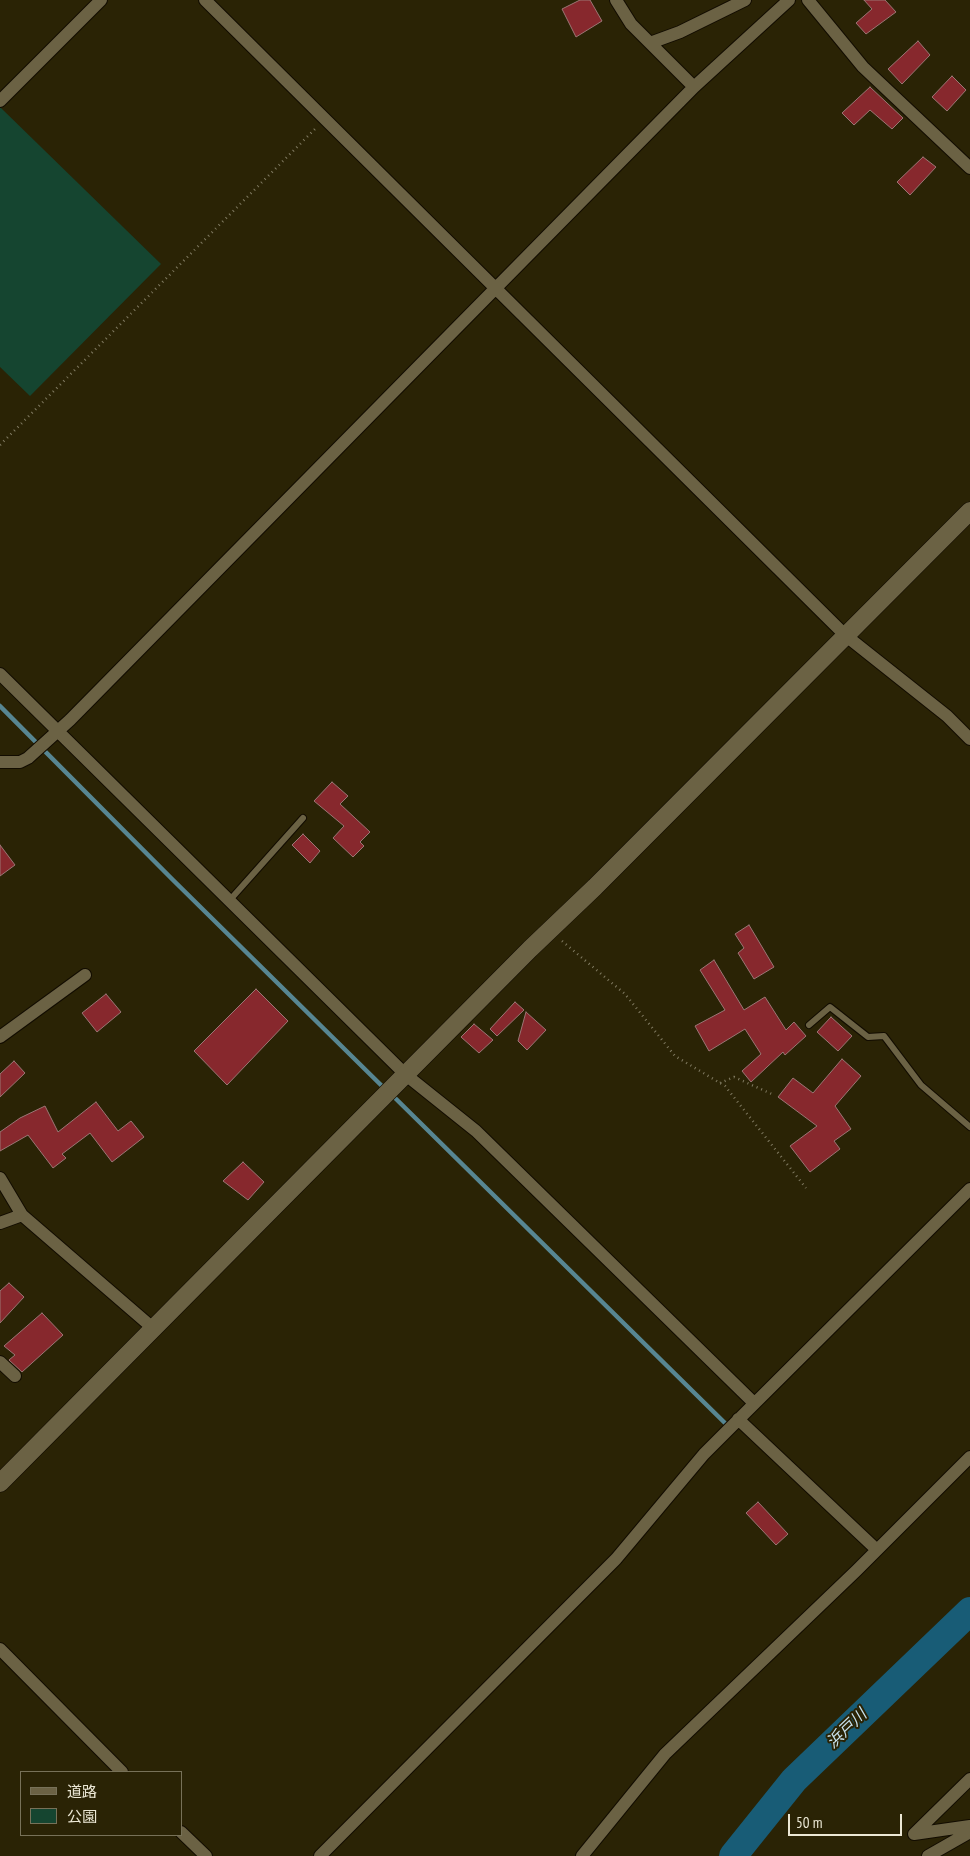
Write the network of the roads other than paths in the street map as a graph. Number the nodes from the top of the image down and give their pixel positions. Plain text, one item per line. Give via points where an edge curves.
1 (101, 0) edge
2 (205, 0) edge
3 (616, 0) edge
4 (746, 0) edge
5 (789, 0) edge
6 (808, 0) edge
7 (650, 44) junction
8 (694, 88) junction
9 (0, 101) edge
10 (970, 168) edge
11 (497, 290) junction
12 (970, 511) edge
13 (845, 635) junction
14 (0, 674) edge
15 (54, 734) junction
16 (970, 739) edge
17 (0, 762) edge
18 (302, 818) dead end
19 (229, 901) junction
20 (85, 975) dead end
21 (809, 1025) dead end
22 (0, 1037) edge
23 (402, 1079) junction
24 (970, 1127) edge
25 (0, 1178) edge
26 (970, 1189) edge
27 (22, 1216) junction
28 (0, 1223) edge
29 (154, 1329) junction
30 (0, 1362) edge
31 (14, 1376) dead end
32 (746, 1411) junction
33 (970, 1457) edge
34 (0, 1483) edge
35 (877, 1550) junction
36 (0, 1649) edge
37 (121, 1771) edge
38 (970, 1779) edge
39 (970, 1826) edge
40 (970, 1832) edge
41 (182, 1833) edge
42 (206, 1856) edge
43 (320, 1856) edge
44 (582, 1856) edge
45 (928, 1856) edge

1 - 9 street
2 - 11 street
3 - 7 street via 631,24
4 - 7 street
5 - 8 street
6 - 10 street via 863,67
7 - 8 street
8 - 11 street
11 - 13 street
11 - 15 street
12 - 13 street
13 - 16 street via 947,716
13 - 23 street
14 - 15 street
15 - 17 street via 28,758 20,762
15 - 19 street
18 - 19 lane
19 - 23 street
20 - 22 street
21 - 24 lane via 830,1007 868,1037 884,1036 921,1084
23 - 29 street
23 - 32 street via 476,1131
25 - 27 street
26 - 32 street
27 - 28 street
27 - 29 street
29 - 34 street
30 - 31 street
32 - 35 street
32 - 43 street via 708,1450 616,1559
33 - 35 street
35 - 44 street via 665,1754
36 - 37 street
38 - 39 street via 914,1834
40 - 45 street
41 - 42 street

